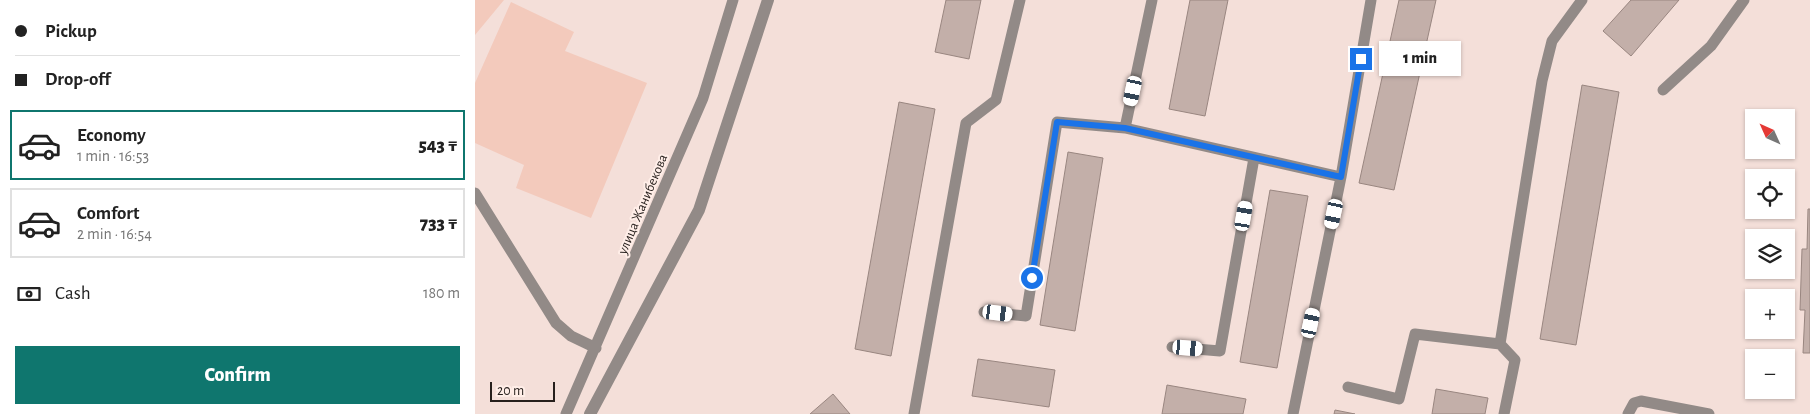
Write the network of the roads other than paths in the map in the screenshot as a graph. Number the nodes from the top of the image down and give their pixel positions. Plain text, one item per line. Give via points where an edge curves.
1 (733, 0) edge
2 (768, 0) edge
3 (1021, 0) edge
4 (1152, 0) edge
5 (1371, 0) edge
6 (1582, 0) edge
7 (1744, 0) edge
8 (1663, 90) dead end
9 (1125, 128) junction
10 (1254, 158) junction
11 (1341, 177) junction
12 (475, 193) edge
13 (984, 312) dead end
14 (1499, 344) junction
15 (1172, 347) dead end
16 (596, 348) junction
17 (1348, 387) dead end
18 (566, 414) edge
19 (590, 414) edge
20 (914, 414) edge
21 (1293, 414) edge
22 (1503, 414) edge
23 (1627, 414) edge
24 (1709, 414) edge

1 - 16 lane, улица Жанибекова via 703,98
2 - 19 street via 699,210
3 - 20 lane via 996,100 966,123
4 - 9 lane
5 - 11 lane
6 - 14 lane via 1552,41 1542,81
7 - 8 lane via 1711,46
9 - 10 lane
9 - 13 lane via 1057,122 1026,316
10 - 11 lane
10 - 15 lane via 1221,350
11 - 21 lane
12 - 16 lane via 556,323 571,336
14 - 17 lane via 1415,334 1399,399
14 - 22 lane via 1515,360
16 - 18 lane, улица Жанибекова
23 - 24 lane via 1634,403 1641,401

